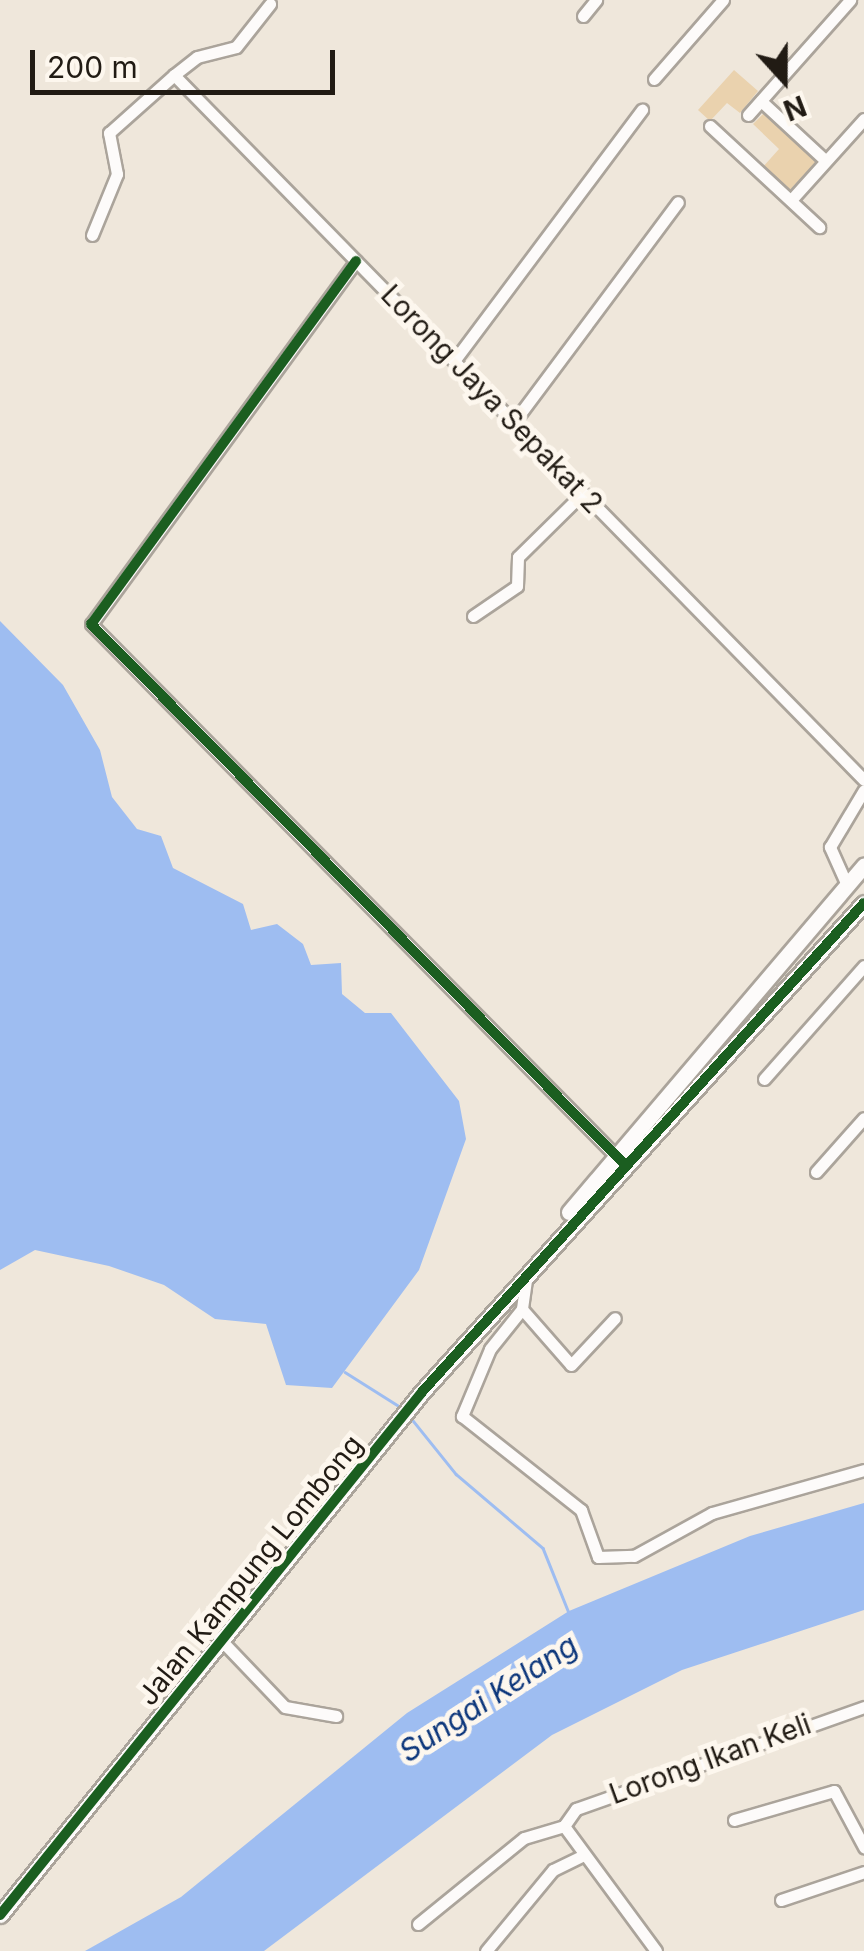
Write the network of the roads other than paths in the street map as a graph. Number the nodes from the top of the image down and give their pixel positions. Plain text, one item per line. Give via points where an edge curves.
1 (596, 0) edge
2 (723, 0) edge
3 (850, 0) edge
4 (270, 4) dead end
5 (582, 16) dead end
6 (174, 74) junction
7 (654, 79) dead end
8 (760, 101) junction
9 (642, 110) dead end
10 (748, 115) dead end
11 (864, 119) edge
12 (710, 126) dead end
13 (826, 161) junction
14 (791, 200) junction
15 (678, 202) dead end
16 (820, 227) dead end
17 (92, 236) dead end
18 (356, 261) junction
19 (454, 361) junction
20 (514, 422) junction
21 (583, 493) junction
22 (473, 616) dead end
23 (864, 780) edge
24 (864, 790) edge
25 (864, 865) edge
26 (847, 885) junction
27 (864, 903) edge
28 (864, 966) edge
29 (764, 1079) dead end
30 (864, 1118) edge
31 (620, 1161) junction
32 (816, 1172) dead end
33 (528, 1271) junction
34 (513, 1287) junction
35 (522, 1309) junction
36 (615, 1318) dead end
37 (864, 1470) edge
38 (219, 1638) junction
39 (864, 1707) edge
40 (336, 1716) dead end
41 (864, 1809) edge
42 (848, 1814) junction
43 (734, 1820) dead end
44 (564, 1826) junction
45 (864, 1847) edge
46 (584, 1854) junction
47 (864, 1872) edge
48 (781, 1900) dead end
49 (0, 1915) edge
50 (418, 1924) dead end
51 (496, 1939) junction
52 (486, 1951) edge
53 (507, 1951) edge
54 (656, 1951) edge

1 - 5 street
2 - 7 street
3 - 8 street
4 - 6 street via 236,47 197,56
6 - 17 street via 109,132 118,174
6 - 18 street, Lorong Jaya Sepakat 2
8 - 10 street
8 - 13 street
9 - 19 street
11 - 13 street
12 - 14 street
13 - 14 street
14 - 16 street
15 - 20 street
18 - 19 street, Lorong Jaya Sepakat 2
18 - 31 street via 91,624
19 - 20 street, Lorong Jaya Sepakat 2
20 - 21 street, Lorong Jaya Sepakat 2
21 - 22 street via 518,557 517,586
21 - 23 street, Lorong Jaya Sepakat 2
24 - 26 street via 830,847
25 - 26 street
26 - 31 street
27 - 31 street
28 - 29 street
30 - 32 street
31 - 33 street
31 - 34 street
33 - 34 street
33 - 35 street
34 - 38 street, Jalan Kampung Lombong
35 - 36 street via 571,1365
35 - 37 street via 490,1349 462,1416 581,1510 598,1558 634,1556 712,1514
38 - 40 street via 285,1706
38 - 49 street, Jalan Kampung Lombong
39 - 44 street, Lorong Ikan Keli via 576,1809
41 - 42 street
42 - 43 street via 827,1791
42 - 45 street
44 - 46 street
44 - 50 street, Lorong Ikan Keli via 524,1838
46 - 51 street via 553,1870
46 - 54 street
47 - 48 street
51 - 52 street
51 - 53 street

